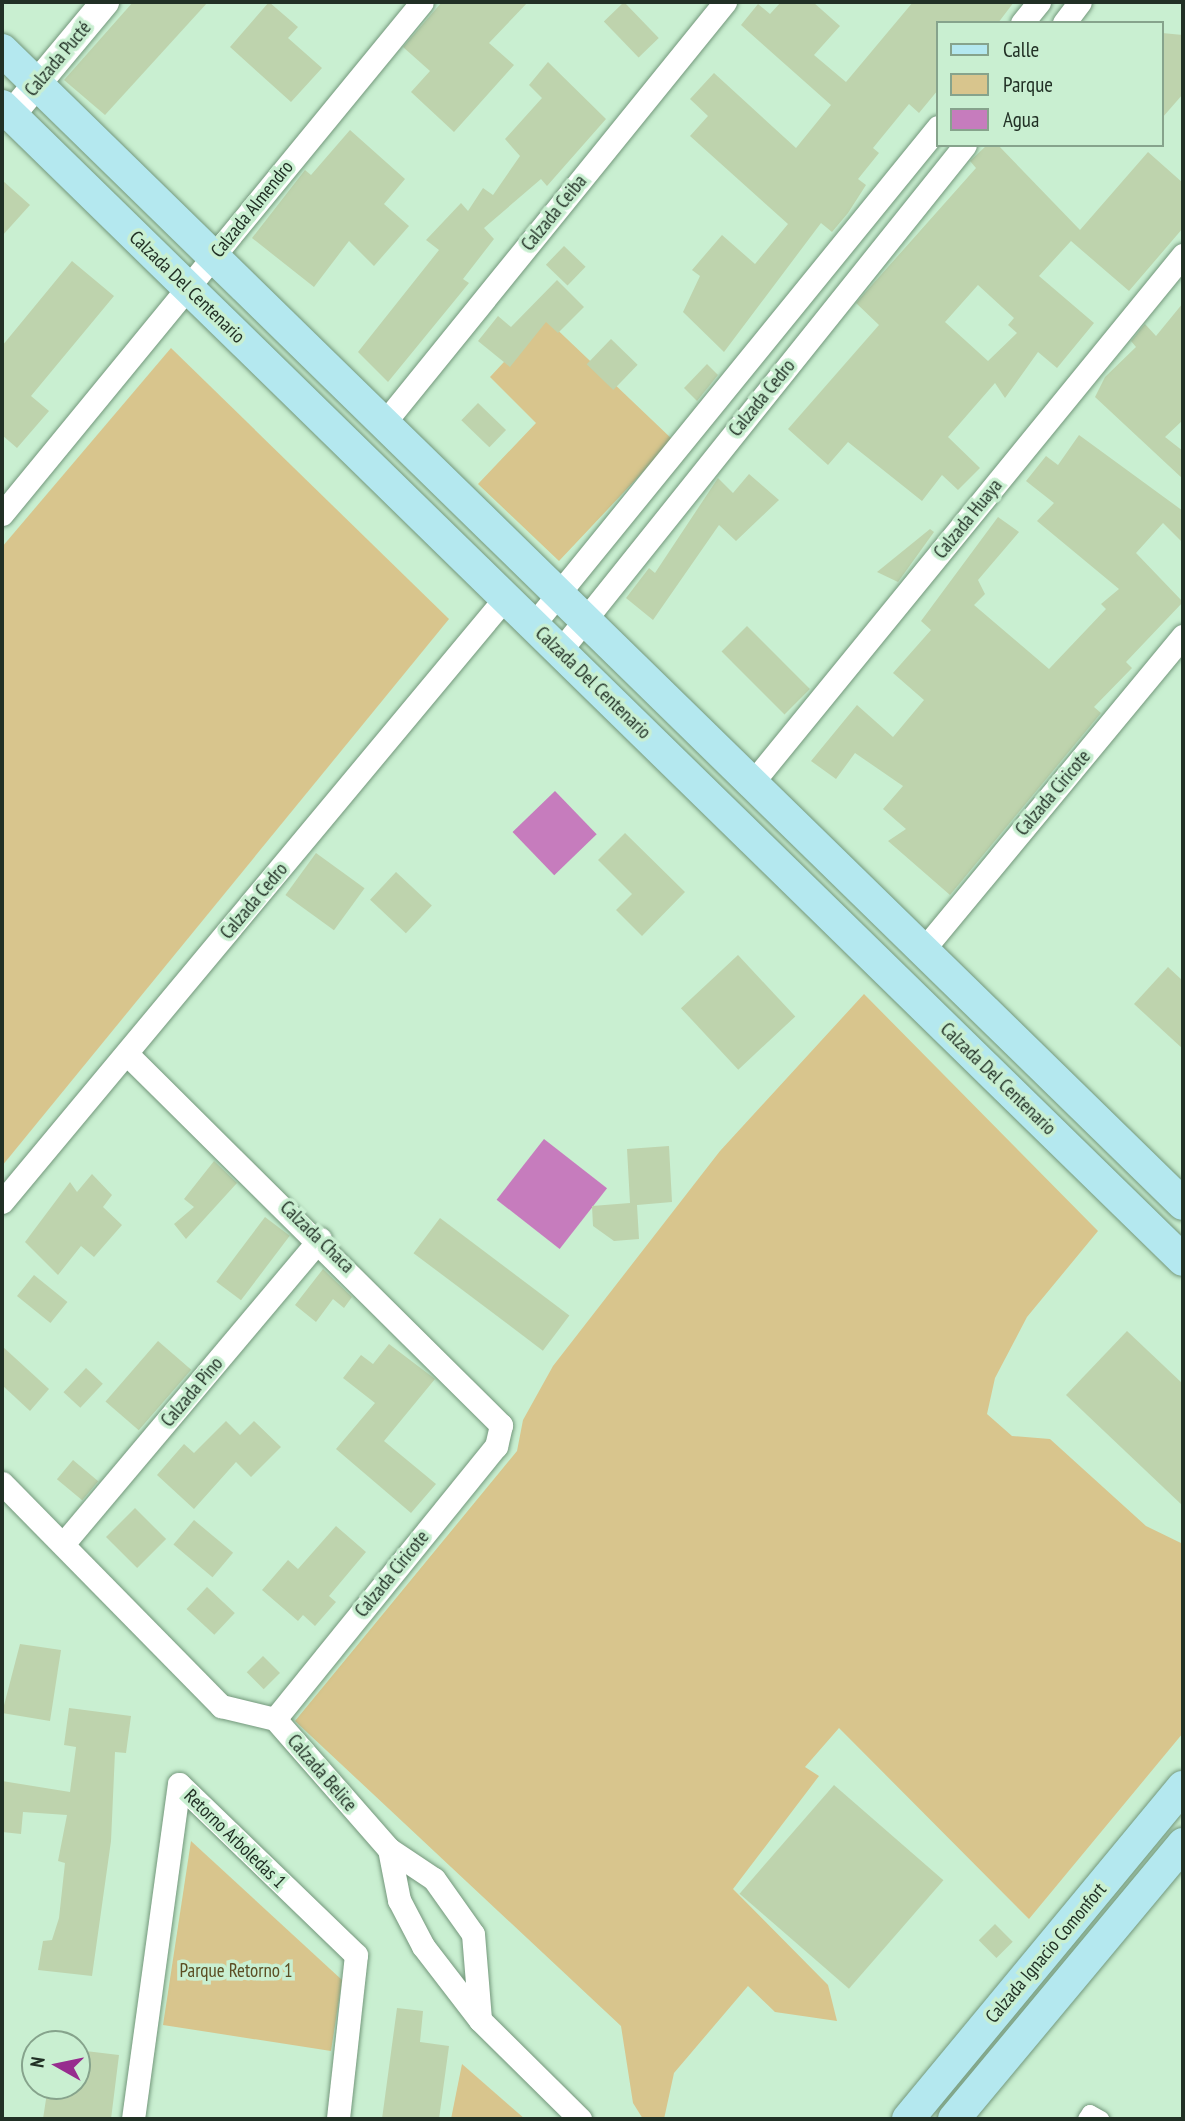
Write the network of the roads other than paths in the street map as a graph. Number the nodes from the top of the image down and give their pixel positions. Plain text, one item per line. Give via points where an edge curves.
1 (105, 2) edge
2 (422, 2) edge
3 (724, 2) edge
4 (1039, 2) edge
5 (1080, 2) edge
6 (1024, 21) edge
7 (1065, 21) edge
8 (2, 50) edge
9 (37, 85) junction
10 (6, 111) edge
11 (936, 129) edge
12 (963, 147) edge
13 (1183, 255) edge
14 (213, 256) junction
15 (191, 290) junction
16 (384, 423) junction
17 (2, 514) edge
18 (560, 595) junction
19 (505, 598) junction
20 (584, 618) junction
21 (533, 625) junction
22 (1183, 636) edge
23 (559, 650) junction
24 (752, 783) junction
25 (923, 950) junction
26 (127, 1054) junction
27 (2, 1202) edge
28 (1183, 1204) edge
29 (320, 1239) junction
30 (1183, 1260) edge
31 (501, 1425) joint
32 (2, 1483) edge
33 (63, 1544) junction
34 (275, 1719) junction
35 (1183, 1787) edge
36 (1183, 1844) edge
37 (388, 1849) junction
38 (480, 2020) junction
39 (133, 2119) edge
40 (338, 2119) edge
41 (580, 2119) edge
42 (908, 2119) edge
43 (954, 2119) edge
44 (1086, 2119) edge
45 (1101, 2119) edge

1 - 9 street, Calzada Pucté
2 - 14 street, Calzada Almendro
3 - 16 street, Calzada Ceiba
4 - 6 street
5 - 7 street
8 - 9 main road, Calzada Del Centenario
9 - 10 street, Calzada Pucté
9 - 14 main road, Calzada Del Centenario
10 - 15 main road, Calzada Del Centenario
11 - 18 street, Calzada Cedro
12 - 20 street, Calzada Cedro
13 - 24 street, Calzada Huaya
14 - 15 street, Calzada Almendro
14 - 16 main road, Calzada Del Centenario
15 - 17 street, Calzada Almendro
15 - 19 main road, Calzada Del Centenario
16 - 18 main road, Calzada Del Centenario
18 - 20 main road, Calzada Del Centenario
18 - 21 street, Calzada Cedro
19 - 21 main road, Calzada Del Centenario
19 - 26 street, Calzada Cedro
20 - 23 street, Calzada Cedro
20 - 24 main road, Calzada Del Centenario
21 - 23 main road, Calzada Del Centenario
22 - 25 street, Calzada Ciricote
23 - 30 main road, Calzada Del Centenario
24 - 25 main road, Calzada Del Centenario
25 - 28 main road, Calzada Del Centenario
26 - 27 street, Calzada Cedro
26 - 29 street, Calzada Chaca
29 - 31 street, Calzada Chaca
29 - 33 street, Calzada Pino
31 - 34 street, Calzada Ciricote via 496,1446
32 - 33 street, Calzada Belice
33 - 34 street, Calzada Belice via 221,1706
34 - 37 street, Calzada Belice
35 - 42 main road, Calzada Ignacio Comonfort
36 - 43 main road, Calzada Ignacio Comonfort
37 - 38 street, Calzada Belice via 399,1900 423,1946
37 - 38 street via 434,1879 473,1934
38 - 41 street, Calzada Belice
39 - 40 street, Retorno Arboledas 1 via 179,1784 356,1955
44 - 45 street via 1090,2113

